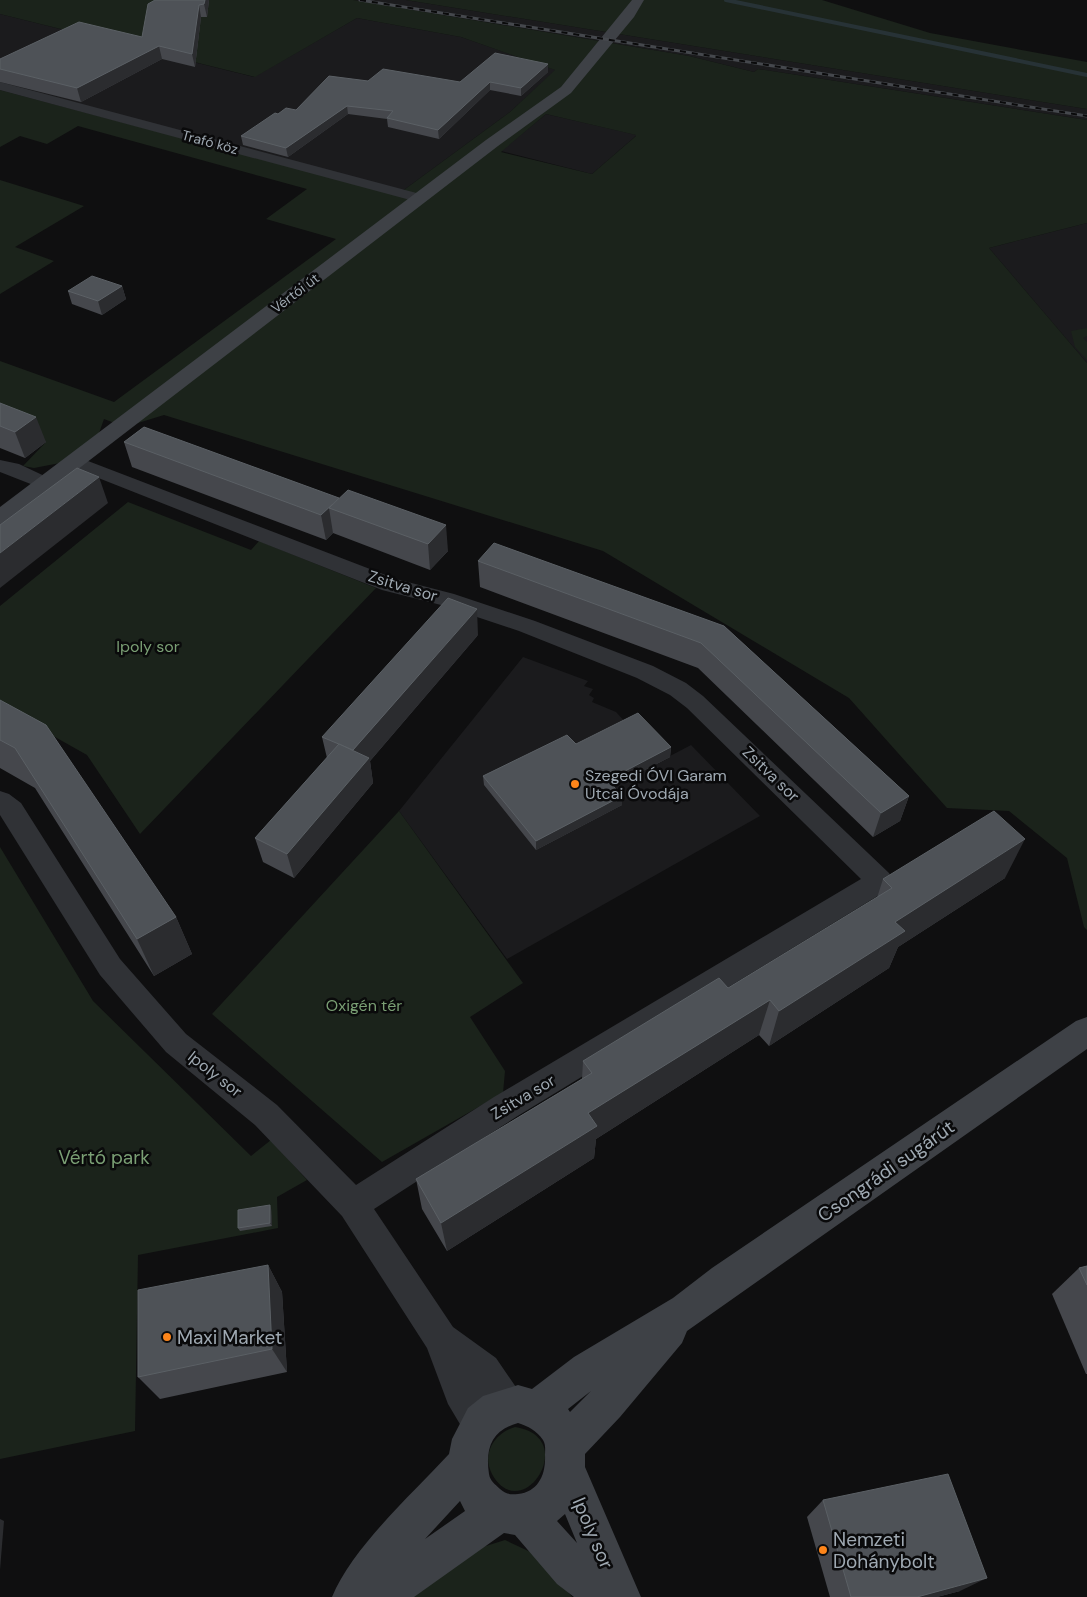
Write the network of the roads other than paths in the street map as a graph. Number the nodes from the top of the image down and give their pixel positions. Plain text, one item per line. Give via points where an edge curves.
1 (638, 0) edge
2 (0, 86) edge
3 (419, 198) junction
4 (75, 462) junction
5 (0, 466) edge
6 (46, 484) junction
7 (0, 518) edge
8 (0, 801) edge
9 (1086, 1033) edge
10 (352, 1205) junction
11 (686, 1311) junction
12 (508, 1412) junction
13 (566, 1457) junction
14 (467, 1464) junction
15 (511, 1514) junction
16 (353, 1597) edge
17 (378, 1597) edge
18 (608, 1597) edge
19 (620, 1597) edge

1 - 3 street, Vértói út via 566,90
2 - 3 street, Trafó köz
3 - 4 street, Vértói út
4 - 6 street, Vértói út
4 - 10 street, Zsitva sor via 390,585 446,599 527,626 645,672 678,689 880,881 505,1107
5 - 6 street via 12,468
6 - 7 street, Vértói út
8 - 10 street, Ipoly sor via 12,810 110,967 163,1030 266,1115
9 - 11 street, Csongrádi sugárút
10 - 12 street, Ipoly sor via 441,1339 460,1392
11 - 12 street, Csongrádi sugárút
11 - 13 street, Csongrádi sugárút via 606,1404
12 - 13 street via 548,1414 555,1424
12 - 14 street, Csongrádi sugárút via 472,1436
13 - 15 street, Csongrádi sugárút via 563,1480 552,1499 534,1512
13 - 19 street, Ipoly sor
14 - 15 street, Csongrádi sugárút via 477,1494 487,1505
14 - 16 street via 391,1546
15 - 17 street, Csongrádi sugárút
15 - 18 street, Ipoly sor

